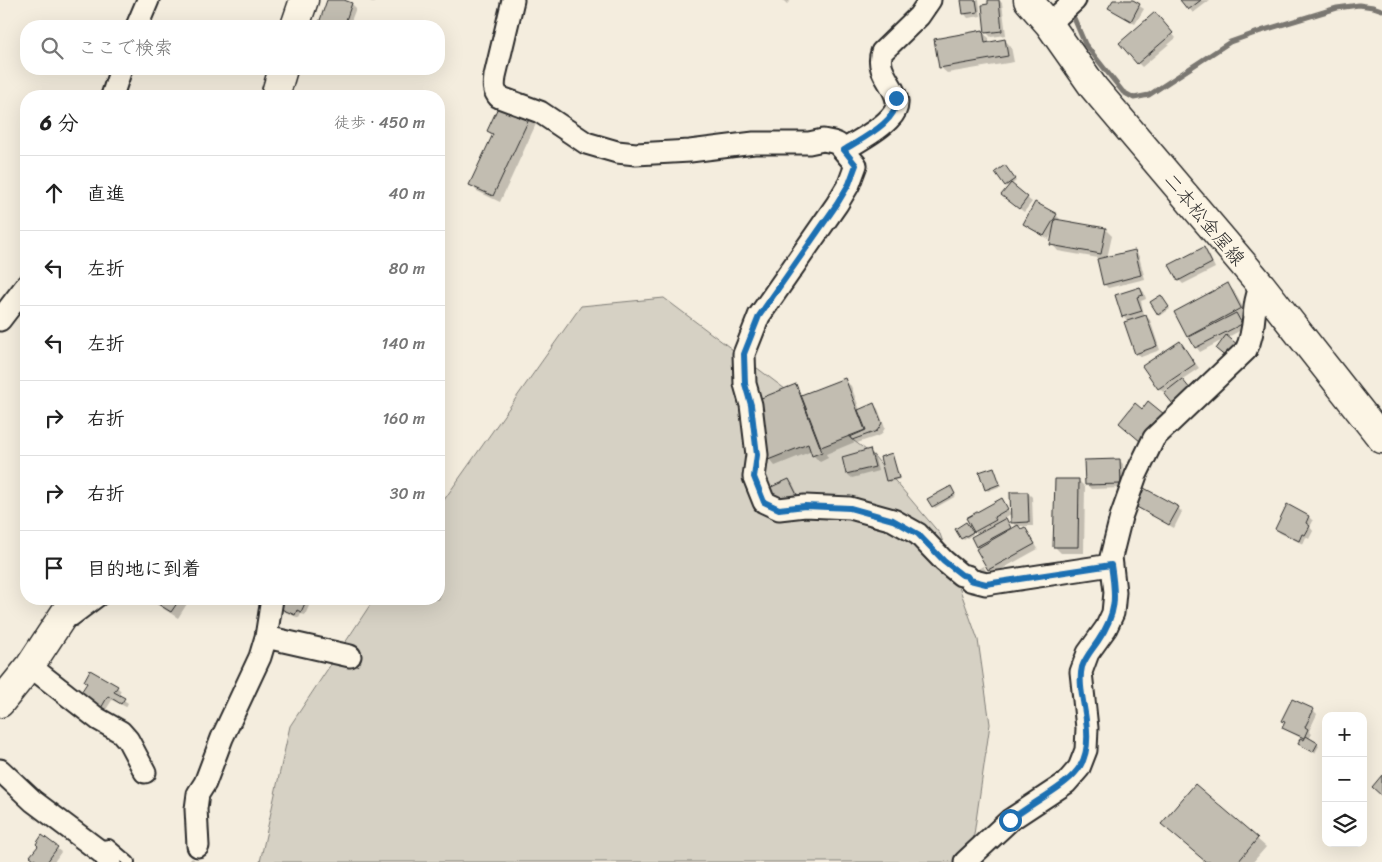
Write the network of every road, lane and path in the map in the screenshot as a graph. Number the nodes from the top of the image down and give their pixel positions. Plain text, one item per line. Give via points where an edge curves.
1 (148, 0) edge
2 (304, 0) edge
3 (513, 0) edge
4 (930, 0) edge
5 (1028, 0) edge
6 (1075, 0) edge
7 (140, 20) edge
8 (297, 20) edge
9 (1049, 24) junction
10 (119, 75) edge
11 (281, 75) edge
12 (114, 90) edge
13 (277, 90) edge
14 (844, 150) junction
15 (1261, 285) junction
16 (20, 294) edge
17 (0, 320) edge
18 (1382, 439) edge
19 (1111, 565) junction
20 (70, 605) edge
21 (94, 605) edge
22 (271, 605) edge
23 (59, 622) junction
24 (266, 637) junction
25 (350, 656) dead end
26 (30, 666) junction
27 (0, 703) edge
28 (0, 770) edge
29 (145, 772) dead end
30 (198, 846) dead end
31 (102, 855) edge
32 (129, 862) edge
33 (965, 862) edge

1 - 7 street
2 - 8 main road
3 - 14 street via 495,76 495,93 540,112 586,143 636,154 823,140 834,142
4 - 14 street via 920,16 882,52 879,59 883,74 894,90 895,110 890,118
5 - 9 main road, 二本松金屋線
6 - 9 street
9 - 15 main road, 二本松金屋線 via 1094,88
10 - 12 street
11 - 13 main road
14 - 19 street via 856,165 849,184 759,316 744,354 745,384 757,455 754,477 764,502 779,509 805,506 850,508 893,520 918,534 962,575 986,584
15 - 18 main road, 二本松金屋線
15 - 19 street via 1255,297 1252,332 1246,350 1154,438 1149,447 1121,517
16 - 17 street
19 - 33 street via 1115,592 1113,613 1088,653 1081,672 1087,728 1086,750 1079,768 1066,783 1010,820
20 - 23 main road
21 - 23 lane via 74,620
22 - 24 street
23 - 26 main road
24 - 25 street
24 - 30 street via 198,794
26 - 27 main road
26 - 29 street via 98,719 121,732
28 - 31 street via 33,801
31 - 32 lane via 109,845

